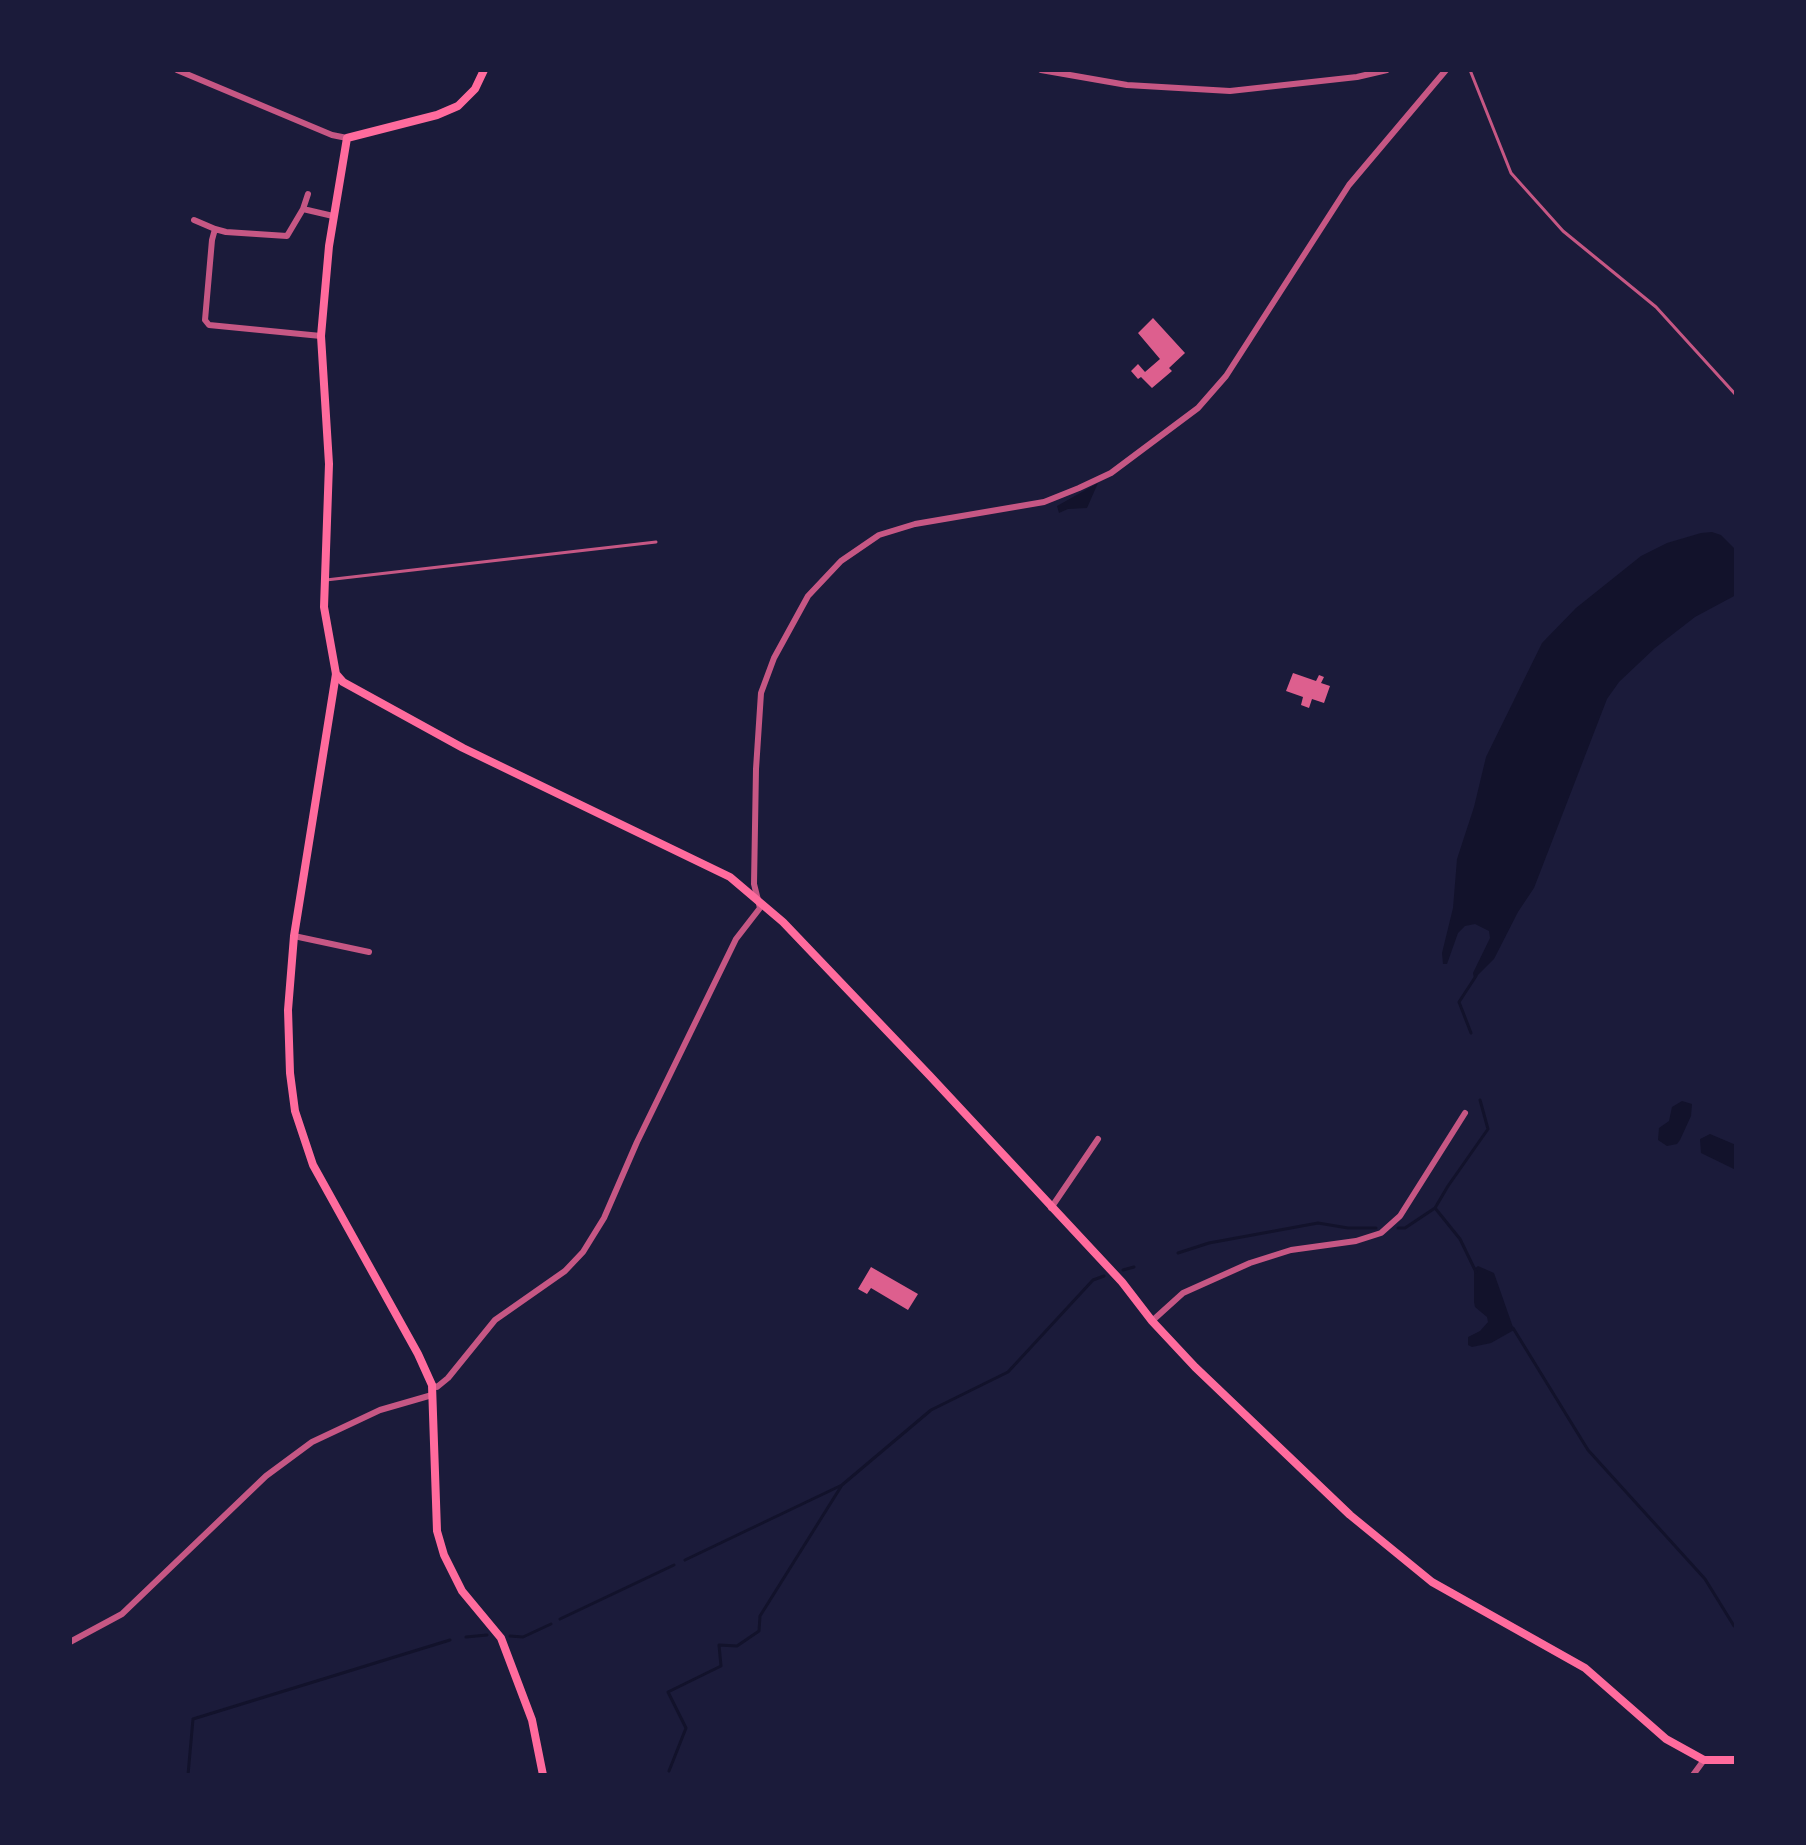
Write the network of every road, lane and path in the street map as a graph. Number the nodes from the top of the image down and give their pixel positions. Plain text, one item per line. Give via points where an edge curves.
1 (177, 70) edge
2 (484, 70) edge
3 (1041, 70) edge
4 (1387, 70) edge
5 (1446, 70) edge
6 (1470, 70) edge
7 (347, 138) junction
8 (308, 194) dead end
9 (303, 209) junction
10 (333, 216) junction
11 (194, 220) dead end
12 (215, 229) junction
13 (321, 336) junction
14 (1736, 395) edge
15 (656, 542) dead end
16 (324, 580) junction
17 (336, 674) junction
18 (759, 900) junction
19 (294, 936) junction
20 (369, 952) dead end
21 (1465, 1113) dead end
22 (1098, 1139) dead end
23 (1051, 1208) junction
24 (1152, 1321) junction
25 (432, 1390) junction
26 (70, 1642) edge
27 (1704, 1760) junction
28 (1736, 1760) edge
29 (543, 1775) edge
30 (1693, 1775) edge

1 - 7 street
2 - 7 main road via 458,106
3 - 4 street via 1127,85 1230,91
5 - 18 street via 1349,185 1226,376 1198,408 1111,473 1044,502 879,535 841,561 808,596 761,693 754,884
6 - 14 lane via 1511,173 1563,231 1656,307
7 - 10 main road
8 - 9 street
9 - 10 street
9 - 12 street via 287,236
10 - 13 main road
11 - 12 street
12 - 13 street via 205,314 209,325
13 - 16 main road via 329,464
15 - 16 lane
16 - 17 main road
17 - 18 main road via 463,748 730,877
17 - 19 main road
18 - 23 main road
18 - 25 street via 760,908 736,939 583,1252 565,1271 495,1320
19 - 20 street
19 - 25 main road via 288,1010 295,1111 313,1165 418,1354
21 - 24 street via 1400,1216 1381,1233 1250,1263 1183,1293
22 - 23 street
23 - 24 main road
24 - 27 main road via 1388,1548 1432,1582 1585,1668 1666,1739
25 - 26 street via 312,1442 266,1476 122,1614
25 - 29 main road via 437,1531 462,1591 501,1638 532,1720
27 - 28 main road
27 - 30 street

